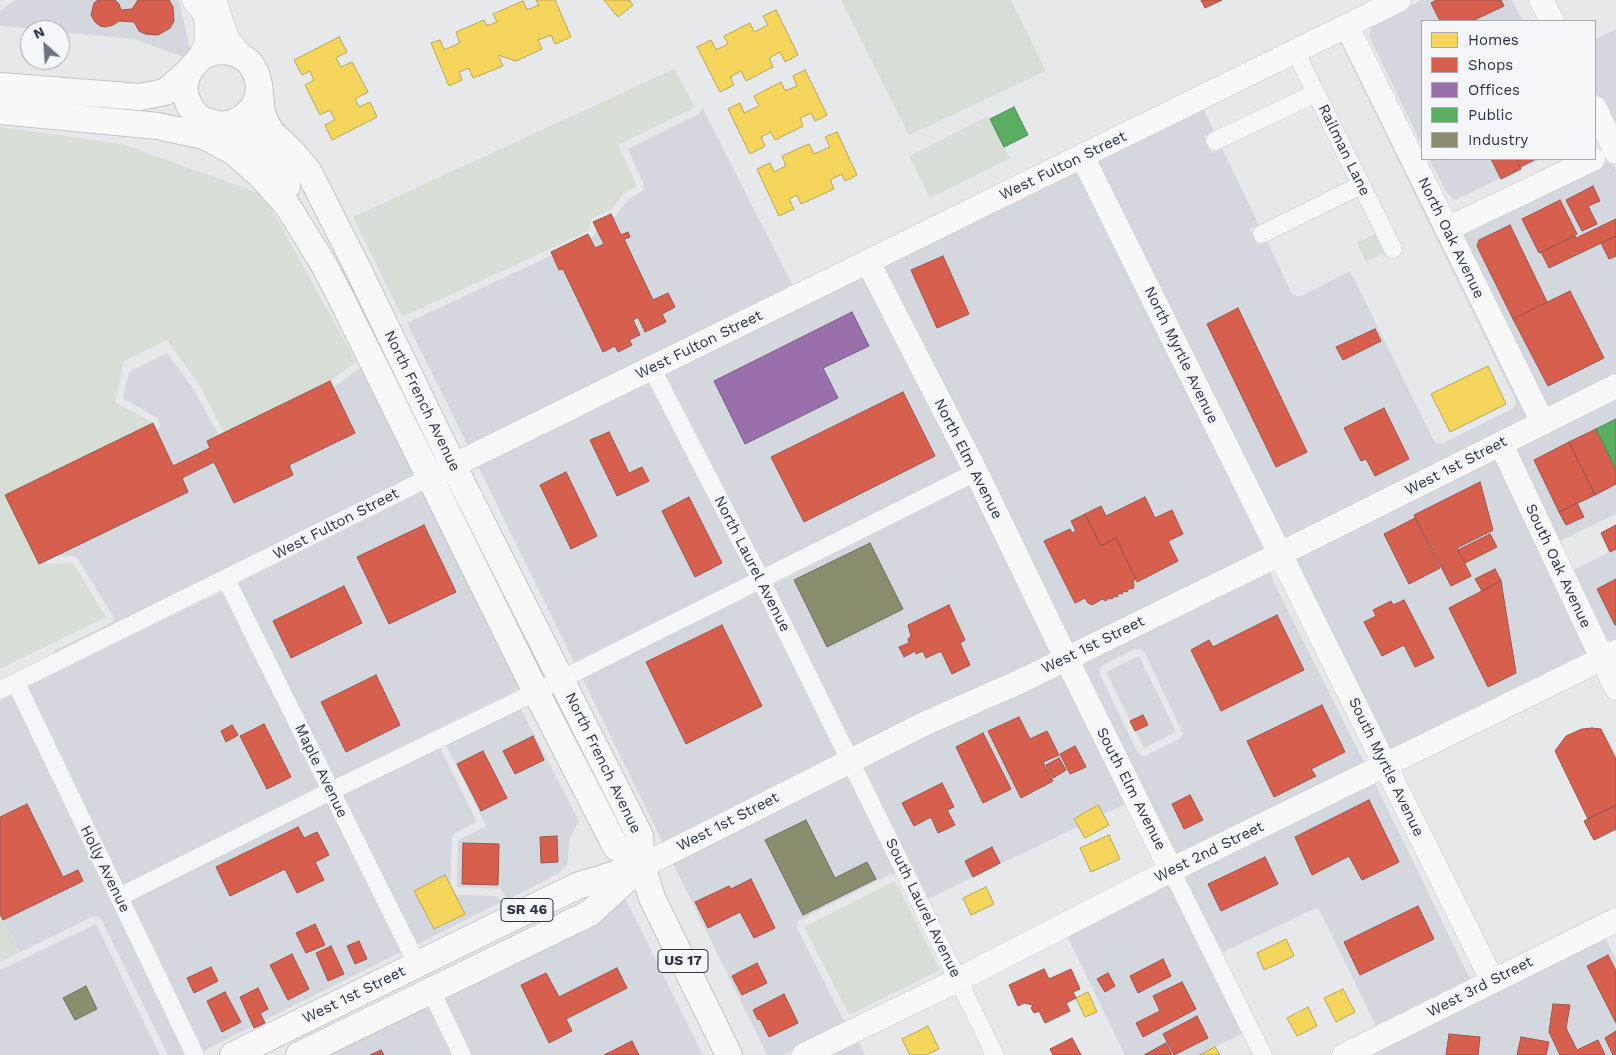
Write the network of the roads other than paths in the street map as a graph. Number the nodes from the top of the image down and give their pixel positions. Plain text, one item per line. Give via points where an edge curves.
1 (194, 0) edge
2 (214, 0) edge
3 (1399, 0) edge
4 (1542, 0) edge
5 (1552, 20) edge
6 (1347, 26) junction
7 (1295, 51) junction
8 (241, 56) junction
9 (195, 64) junction
10 (259, 85) junction
11 (0, 86) edge
12 (1316, 92) junction
13 (0, 102) edge
14 (0, 111) edge
15 (1596, 112) edge
16 (207, 125) junction
17 (1215, 141) dead end
18 (1607, 153) edge
19 (1082, 156) junction
20 (1592, 160) edge
21 (1361, 185) junction
22 (1447, 229) junction
23 (1262, 234) dead end
24 (1393, 249) dead end
25 (868, 262) junction
26 (652, 369) junction
27 (1616, 386) edge
28 (1543, 423) junction
29 (1501, 444) junction
30 (453, 465) junction
31 (976, 472) junction
32 (430, 477) junction
33 (1280, 554) junction
34 (226, 579) junction
35 (762, 580) junction
36 (1609, 656) edge
37 (1066, 658) junction
38 (561, 678) junction
39 (8, 686) edge
40 (1616, 688) edge
41 (536, 692) junction
42 (849, 761) junction
43 (1386, 766) junction
44 (331, 791) junction
45 (642, 866) junction
46 (1172, 870) junction
47 (118, 897) junction
48 (1616, 920) edge
49 (417, 964) junction
50 (958, 980) junction
51 (1492, 980) junction
52 (431, 991) junction
53 (270, 1044) edge
54 (195, 1055) edge
55 (233, 1055) edge
56 (299, 1055) edge
57 (462, 1055) edge
58 (729, 1055) edge
59 (804, 1055) edge
60 (995, 1055) edge
61 (1263, 1055) edge
62 (1344, 1055) edge

1 - 9 street via 207,22 207,42
2 - 8 street, North French Avenue via 227,38
3 - 6 street, West Fulton Street
4 - 5 street
6 - 7 street, West Fulton Street
6 - 22 street, North Oak Avenue
7 - 12 street, Railman Lane
7 - 19 street, West Fulton Street
8 - 9 main road via 220,51 210,53
8 - 10 main road, North French Avenue via 250,63
9 - 11 main road via 165,92 140,97
9 - 16 main road via 185,82 185,94 189,105
10 - 16 main road via 253,108 244,117 232,123
10 - 30 main road, North French Avenue via 266,124 309,172
12 - 17 street
12 - 21 street, Railman Lane
13 - 16 main road via 118,112 185,111
14 - 16 main road via 158,126
15 - 18 street
16 - 32 main road, North French Avenue via 287,205 324,265
19 - 25 street, West Fulton Street
19 - 33 street, North Myrtle Avenue
20 - 22 street
21 - 23 street
21 - 24 street, Railman Lane
22 - 28 street, North Oak Avenue
25 - 26 street, West Fulton Street
25 - 31 street, North Elm Avenue
26 - 30 street, West Fulton Street
26 - 35 street, North Laurel Avenue
27 - 28 street, West 1st Street
28 - 29 street, West 1st Street
29 - 33 street, West 1st Street
29 - 36 street, South Oak Avenue
30 - 32 street, West Fulton Street
30 - 38 main road, North French Avenue
31 - 35 street
31 - 37 street, North Elm Avenue
32 - 34 street, West Fulton Street
32 - 41 main road, North French Avenue
33 - 37 street, West 1st Street
33 - 43 street, South Myrtle Avenue
34 - 39 street, West Fulton Street
34 - 44 street, Maple Avenue
35 - 38 street
35 - 42 street, North Laurel Avenue
36 - 40 street, South Oak Avenue
36 - 43 street, West 2nd Street
37 - 42 street, West 1st Street
37 - 46 street, South Elm Avenue
38 - 41 street
38 - 45 main road, North French Avenue via 640,836
39 - 47 street, Holly Avenue
41 - 44 street
41 - 45 main road, North French Avenue via 616,847
42 - 45 street, West 1st Street
42 - 50 street, South Laurel Avenue
43 - 46 street, West 2nd Street
43 - 51 street, South Myrtle Avenue
44 - 47 street
44 - 49 street, Maple Avenue
45 - 49 main road, West 1st Street / SR 46 via 577,886
45 - 52 main road, West 1st Street / SR 46 via 590,913
45 - 58 main road, US 17 via 652,898
46 - 50 street, West 2nd Street
46 - 61 street, South Elm Avenue
47 - 54 street, Holly Avenue
48 - 51 street, West 3rd Street
49 - 53 main road, West 1st Street / SR 46
50 - 59 street, West 2nd Street
50 - 60 street, South Laurel Avenue
51 - 62 street, West 3rd Street
52 - 56 main road, West 1st Street / SR 46
52 - 57 street
53 - 55 main road, West 1st Street / SR 46

